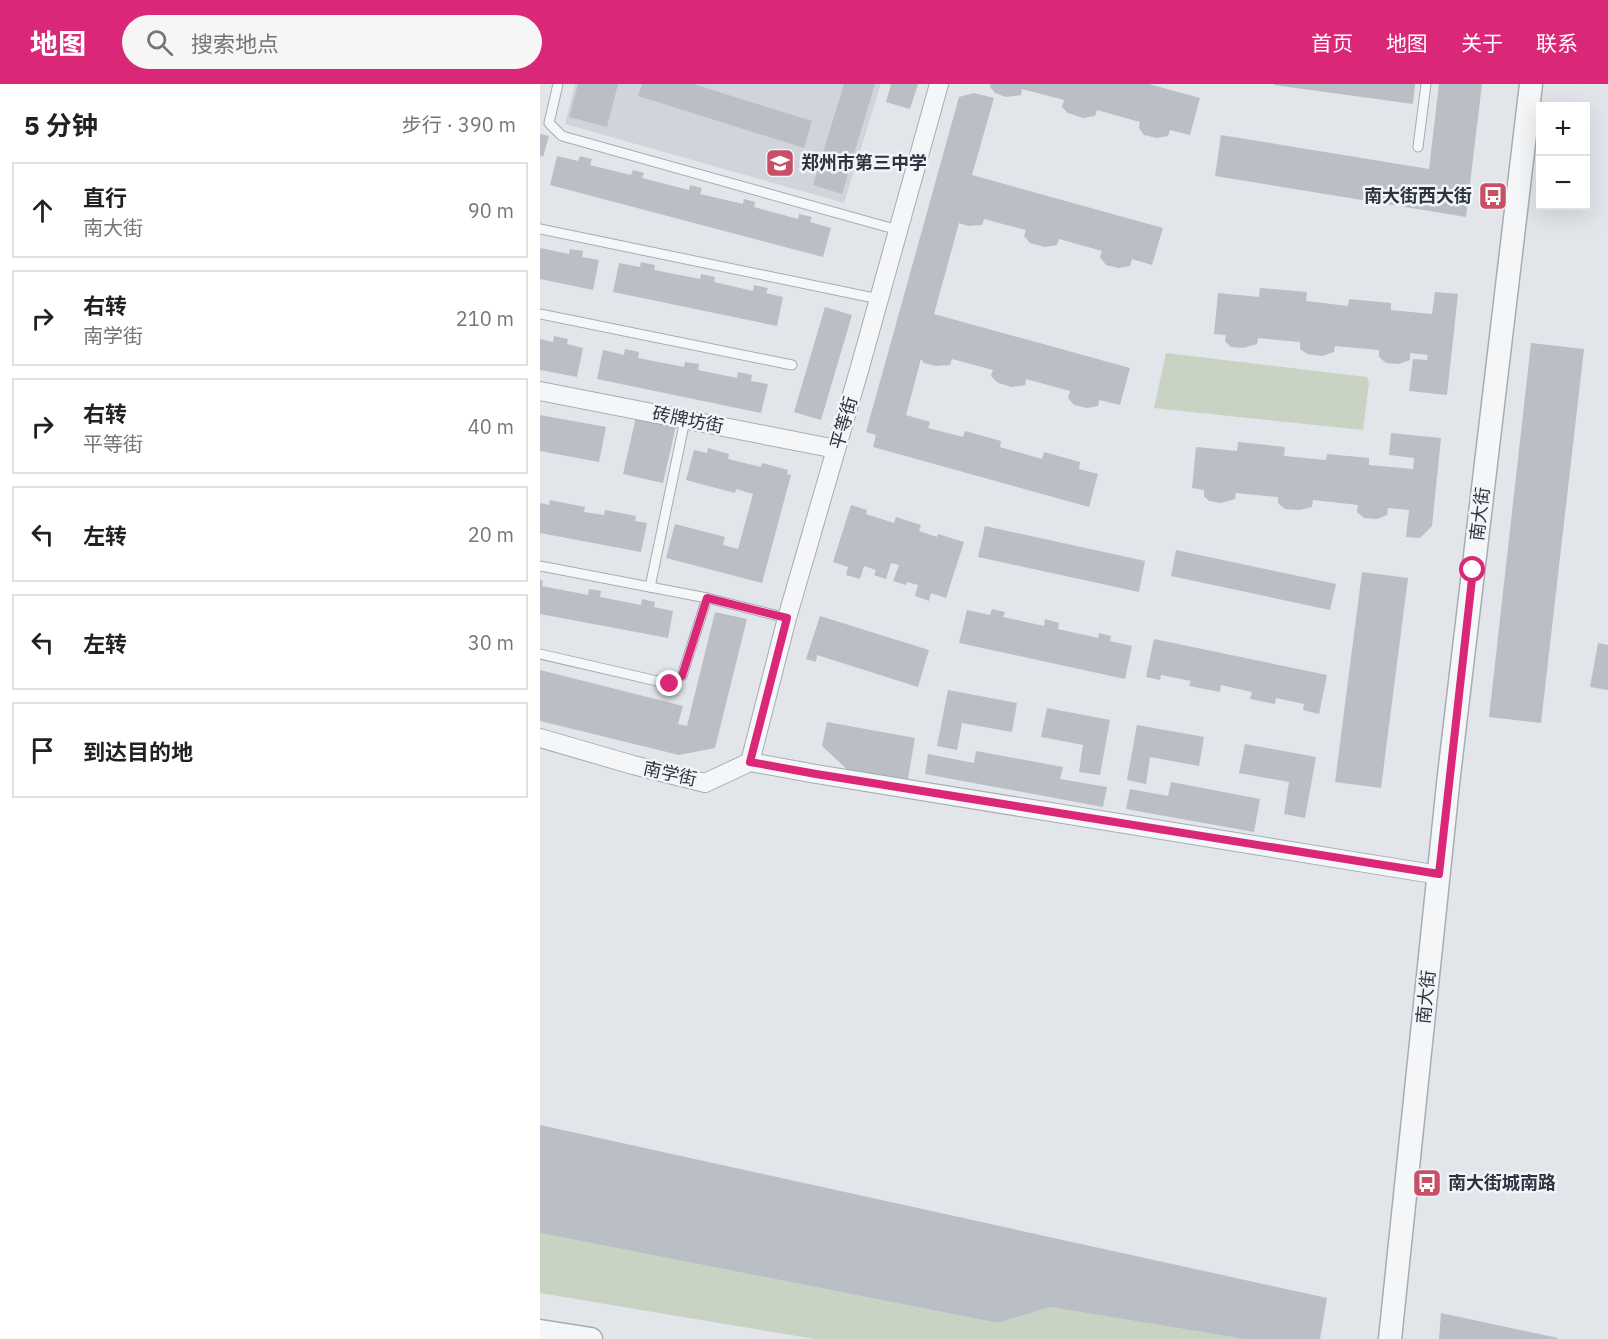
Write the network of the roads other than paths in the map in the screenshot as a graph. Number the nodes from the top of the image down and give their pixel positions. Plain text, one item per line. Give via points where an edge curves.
1 (558, 84) edge
2 (939, 84) edge
3 (1426, 84) edge
4 (1531, 84) edge
5 (1418, 147) dead end
6 (540, 229) edge
7 (898, 230) junction
8 (879, 299) junction
9 (540, 314) edge
10 (792, 364) dead end
11 (540, 391) edge
12 (685, 420) junction
13 (836, 449) junction
14 (540, 566) edge
15 (651, 587) junction
16 (707, 598) junction
17 (787, 618) junction
18 (540, 654) edge
19 (540, 738) edge
20 (750, 762) junction
21 (1439, 874) junction
22 (540, 1331) edge
23 (591, 1339) edge
24 (1390, 1339) edge

1 - 7 lane via 549,123 562,136
2 - 7 street, 平等街
3 - 5 lane
4 - 21 street, 南大街
6 - 8 lane
7 - 8 street, 平等街
8 - 13 street, 平等街
9 - 10 lane
11 - 12 street, 砖牌坊街
12 - 13 street, 砖牌坊街
12 - 15 lane
13 - 17 street, 平等街
14 - 15 lane
15 - 16 lane
16 - 17 lane
16 - 18 lane via 682,676 670,684
17 - 20 street, 平等街
19 - 20 street, 南学街 via 705,783
20 - 21 street
21 - 24 street, 南大街
22 - 23 street

